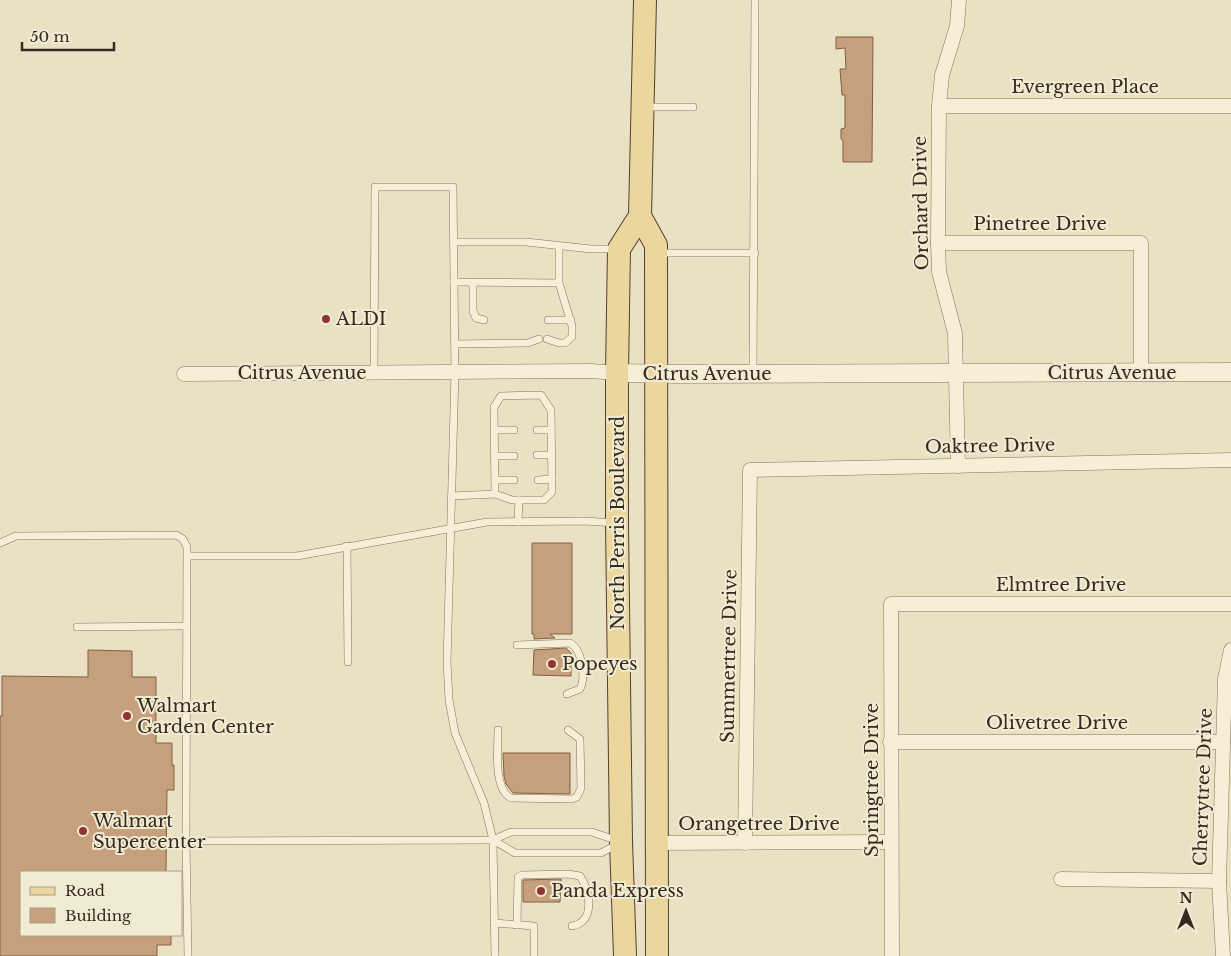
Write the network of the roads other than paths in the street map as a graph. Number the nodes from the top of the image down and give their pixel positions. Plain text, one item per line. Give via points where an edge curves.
1 (645, 0) edge
2 (755, 0) edge
3 (959, 0) edge
4 (939, 106) junction
5 (1231, 106) edge
6 (643, 107) junction
7 (693, 107) dead end
8 (640, 216) junction
9 (454, 242) junction
10 (938, 243) junction
11 (559, 246) junction
12 (619, 249) junction
13 (656, 253) junction
14 (754, 253) junction
15 (454, 282) junction
16 (473, 283) junction
17 (559, 283) junction
18 (484, 320) dead end
19 (548, 320) dead end
20 (570, 320) junction
21 (455, 344) junction
22 (455, 372) junction
23 (1231, 372) edge
24 (374, 373) junction
25 (617, 373) junction
26 (1141, 373) junction
27 (184, 374) dead end
28 (656, 374) junction
29 (753, 374) junction
30 (955, 374) junction
31 (494, 430) junction
32 (514, 430) dead end
33 (537, 430) dead end
34 (551, 430) junction
35 (537, 455) dead end
36 (551, 455) junction
37 (495, 456) junction
38 (514, 456) dead end
39 (1231, 460) edge
40 (958, 466) junction
41 (750, 470) joint
42 (552, 479) junction
43 (495, 480) junction
44 (514, 480) dead end
45 (538, 480) dead end
46 (495, 494) junction
47 (452, 496) junction
48 (519, 500) junction
49 (518, 522) junction
50 (617, 523) junction
51 (451, 527) junction
52 (0, 543) edge
53 (347, 546) junction
54 (188, 556) junction
55 (891, 604) joint
56 (1231, 604) edge
57 (187, 626) junction
58 (77, 627) dead end
59 (517, 645) dead end
60 (1231, 650) edge
61 (348, 662) dead end
62 (567, 694) dead end
63 (498, 730) dead end
64 (568, 730) dead end
65 (890, 742) junction
66 (1223, 742) junction
67 (493, 840) junction
68 (186, 841) junction
69 (621, 842) junction
70 (891, 842) junction
71 (656, 843) junction
72 (745, 843) junction
73 (1061, 879) dead end
74 (1219, 881) junction
75 (494, 923) junction
76 (517, 925) junction
77 (572, 926) dead end
78 (188, 956) edge
79 (495, 956) edge
80 (534, 956) edge
81 (625, 956) edge
82 (657, 956) edge
83 (892, 956) edge
84 (1223, 956) edge

1 - 6 main road
2 - 14 lane
3 - 4 street, Orchard Drive via 958,26 942,74
4 - 5 street, Evergreen Place
4 - 10 street, Orchard Drive
6 - 7 lane
6 - 8 main road
8 - 12 main road
8 - 13 main road via 656,245
9 - 11 lane via 526,242
9 - 15 lane
9 - 24 lane via 453,188 375,188
10 - 26 street, Pinetree Drive via 1141,243
10 - 30 street, Orchard Drive via 939,272 955,333
11 - 12 lane
11 - 17 lane
12 - 25 main road, North Perris Boulevard
13 - 14 lane
13 - 28 main road
14 - 29 lane
15 - 16 lane
15 - 21 lane
16 - 17 lane
16 - 18 lane via 473,311 476,318
17 - 20 lane
19 - 20 lane
20 - 21 lane via 572,337 565,343
21 - 22 lane
22 - 24 street, Citrus Avenue
22 - 25 street, Citrus Avenue
22 - 47 lane
23 - 26 street, Citrus Avenue
24 - 27 street, Citrus Avenue
25 - 28 street, Citrus Avenue
25 - 50 main road, North Perris Boulevard
26 - 30 street, Citrus Avenue
28 - 29 street, Citrus Avenue
28 - 71 main road
29 - 30 street, Citrus Avenue
30 - 40 street, Orchard Drive
31 - 32 lane
31 - 34 lane via 494,407 501,396 541,395 551,410
31 - 37 lane
33 - 34 lane
34 - 36 lane
35 - 36 lane
36 - 42 lane
37 - 38 lane
37 - 43 lane
39 - 40 street, Oaktree Drive
40 - 41 street, Oaktree Drive
41 - 72 street, Summertree Drive
42 - 45 lane
42 - 48 lane via 552,492 544,500
43 - 44 lane
43 - 46 lane
46 - 47 lane
46 - 48 lane
47 - 51 lane
48 - 49 lane
49 - 50 lane
49 - 51 lane
50 - 69 main road, North Perris Boulevard
51 - 53 lane
51 - 67 lane via 449,700 455,733 484,803
52 - 54 lane via 16,536 176,535 182,539
53 - 54 lane via 288,557
53 - 61 lane
54 - 57 lane
55 - 56 street, Elmtree Drive
55 - 65 street, Springtree Drive
57 - 58 lane
57 - 68 lane
59 - 62 lane via 574,645 584,678 580,689
60 - 66 street, Cherrytree Drive via 1225,679
63 - 64 lane via 499,784 507,796 572,799 580,793 580,739
65 - 66 street, Olivetree Drive
65 - 70 street, Springtree Drive
66 - 74 street, Cherrytree Drive
67 - 68 lane
67 - 69 lane via 511,832 592,832
67 - 69 lane via 515,853 601,853
67 - 75 lane
68 - 78 lane
69 - 71 main road
69 - 81 main road, North Perris Boulevard
70 - 72 street, Orangetree Drive
70 - 83 street, Springtree Drive
71 - 72 street, Orangetree Drive
71 - 82 main road
73 - 74 street
74 - 84 street, Cherrytree Drive
75 - 76 lane
75 - 79 lane
76 - 77 lane via 518,877 568,874 580,876 583,881 589,910 580,925
76 - 80 lane via 534,926

